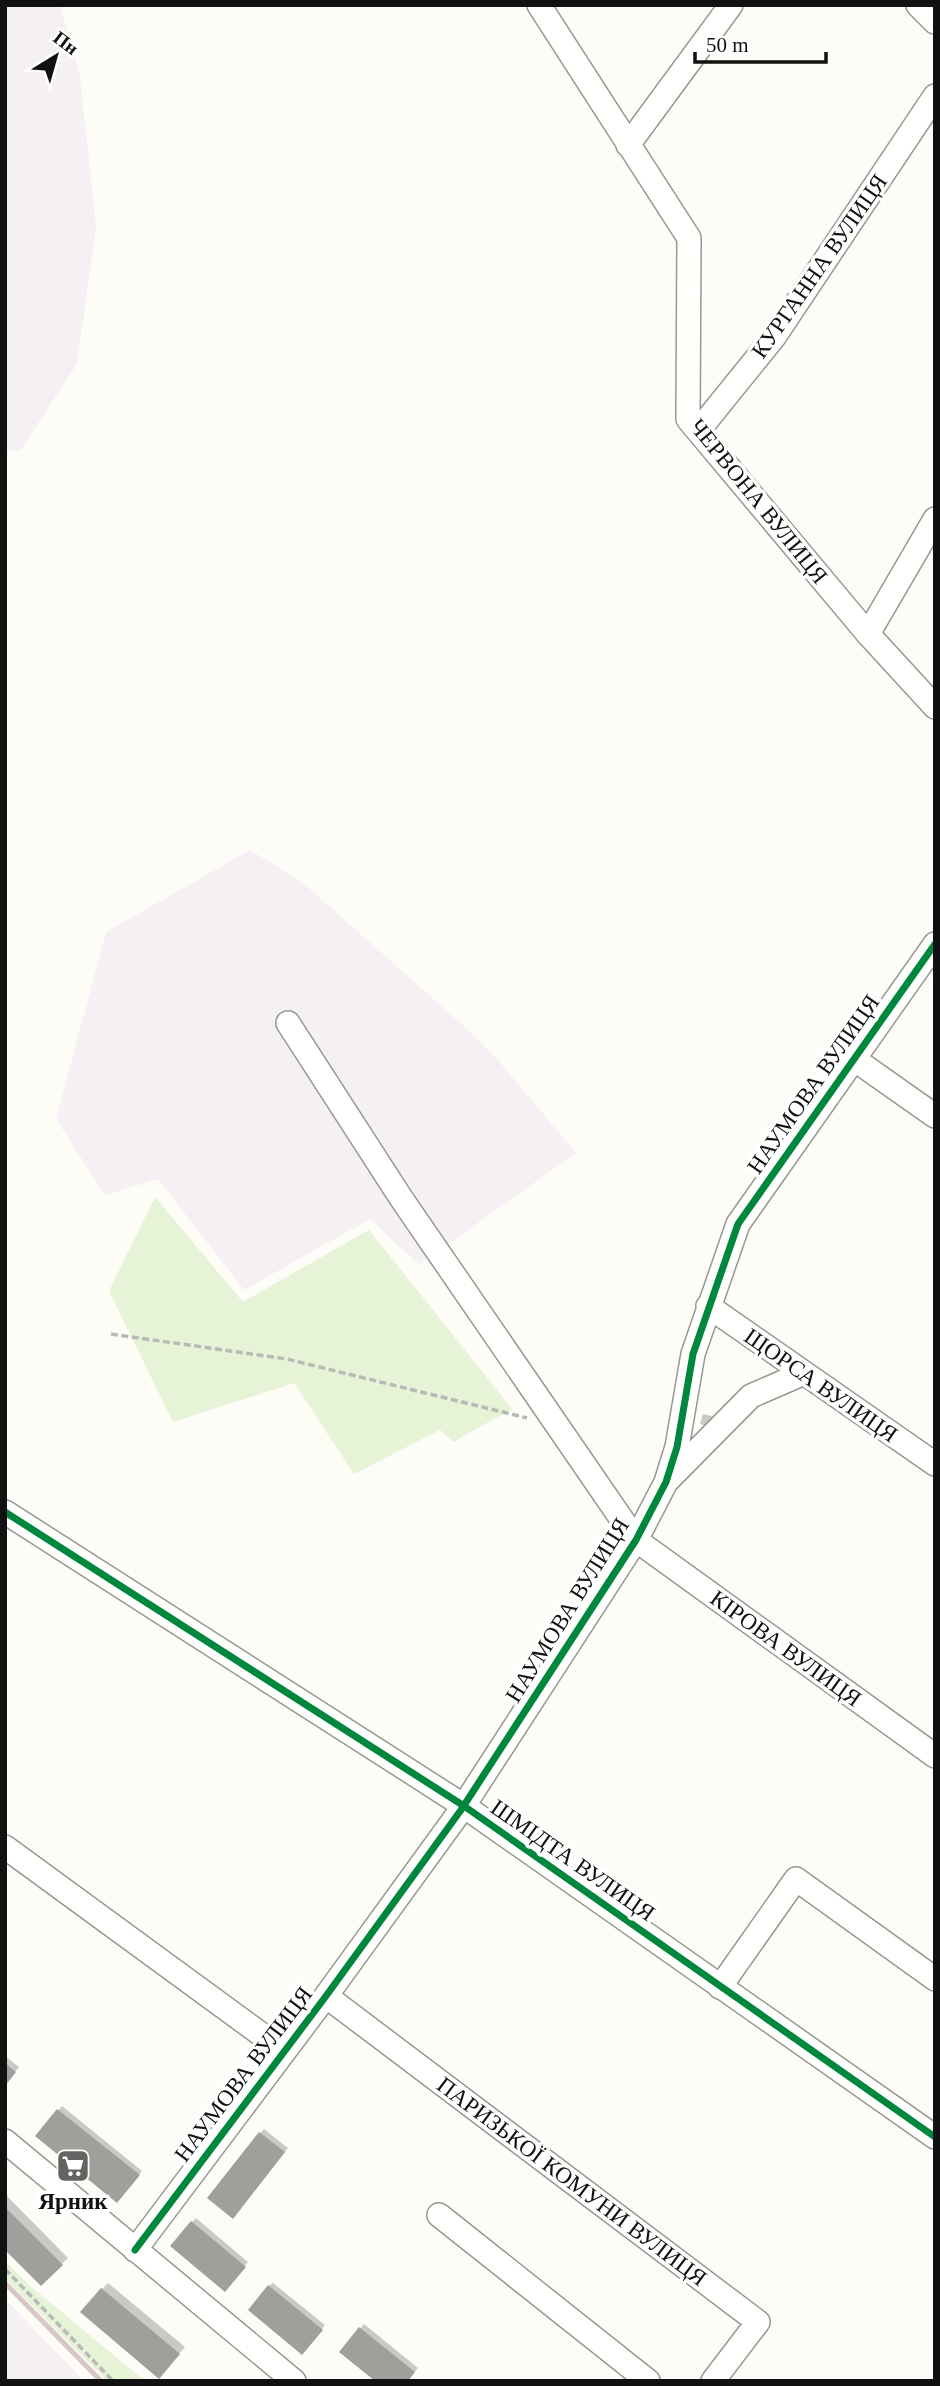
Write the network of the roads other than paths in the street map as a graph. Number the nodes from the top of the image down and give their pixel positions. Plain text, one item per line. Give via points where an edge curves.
1 (539, 5) edge
2 (731, 5) edge
3 (918, 5) edge
4 (935, 22) edge
5 (935, 96) edge
6 (628, 145) junction
7 (698, 431) junction
8 (935, 519) edge
9 (868, 634) junction
10 (935, 707) edge
11 (935, 944) edge
12 (288, 1023) dead end
13 (855, 1059) junction
14 (935, 1116) edge
15 (708, 1306) junction
16 (804, 1373) junction
17 (935, 1464) edge
18 (666, 1482) junction
19 (5, 1513) edge
20 (636, 1540) junction
21 (935, 1756) edge
22 (464, 1806) junction
23 (5, 1847) edge
24 (935, 1979) edge
25 (720, 1987) junction
26 (326, 1996) junction
27 (284, 2052) junction
28 (935, 2137) edge
29 (5, 2141) edge
30 (439, 2215) dead end
31 (135, 2250) junction
32 (294, 2381) edge
33 (648, 2381) edge
34 (713, 2381) edge

1 - 6 street, ЧЕРВОНА ВУЛИЦЯ
2 - 6 street
3 - 4 street
5 - 7 street, КУРГАННА ВУЛИЦЯ via 774,337
6 - 7 street, ЧЕРВОНА ВУЛИЦЯ via 689,238 688,419
7 - 9 street, ЧЕРВОНА ВУЛИЦЯ
8 - 9 street
9 - 10 street, ЧЕРВОНА ВУЛИЦЯ
11 - 13 street, НАУМОВА ВУЛИЦЯ
12 - 20 street, КІРОВА ВУЛИЦЯ via 401,1198
13 - 14 street
13 - 15 street, НАУМОВА ВУЛИЦЯ via 738,1224
15 - 16 street, ЩОРСА ВУЛИЦЯ
15 - 18 street, НАУМОВА ВУЛИЦЯ via 692,1354 677,1447
16 - 17 street, ЩОРСА ВУЛИЦЯ
16 - 18 street via 751,1396
18 - 20 street, НАУМОВА ВУЛИЦЯ
19 - 22 street, ШМІДТА ВУЛИЦЯ
20 - 21 street, КІРОВА ВУЛИЦЯ
20 - 22 street, НАУМОВА ВУЛИЦЯ
22 - 25 street, ШМІДТА ВУЛИЦЯ
22 - 26 street, НАУМОВА ВУЛИЦЯ
23 - 27 street
24 - 25 street via 796,1880
25 - 28 street, ШМІДТА ВУЛИЦЯ
26 - 27 street, НАУМОВА ВУЛИЦЯ
26 - 34 street, ПАРИЗЬКОЇ КОМУНИ ВУЛИЦЯ via 758,2322
27 - 31 street, НАУМОВА ВУЛИЦЯ
29 - 31 street
30 - 33 street
31 - 32 street

